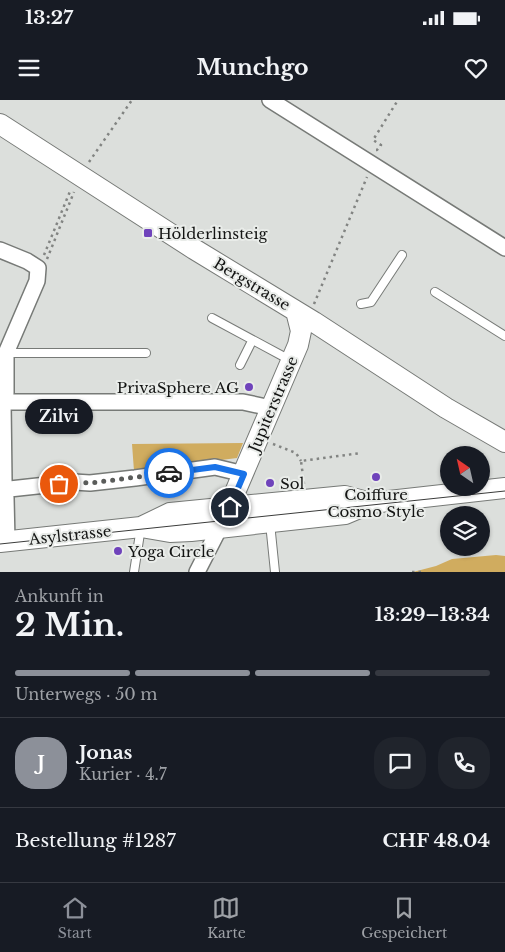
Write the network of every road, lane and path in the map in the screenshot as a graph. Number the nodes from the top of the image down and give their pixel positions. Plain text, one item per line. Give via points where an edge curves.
1 (132, 100) edge
2 (270, 100) edge
3 (398, 100) edge
4 (0, 124) edge
5 (375, 149) dead end
6 (88, 163) dead end
7 (367, 179) dead end
8 (76, 187) dead end
9 (70, 190) dead end
10 (505, 248) edge
11 (0, 250) edge
12 (402, 255) dead end
13 (43, 257) dead end
14 (45, 262) dead end
15 (435, 292) dead end
16 (361, 304) dead end
17 (304, 309) junction
18 (212, 318) dead end
19 (334, 336) junction
20 (505, 336) edge
21 (252, 341) junction
22 (146, 352) dead end
23 (3, 353) edge
24 (295, 353) junction
25 (240, 365) dead end
26 (2, 402) edge
27 (271, 408) junction
28 (266, 442) dead end
29 (505, 442) edge
30 (362, 453) dead end
31 (300, 461) junction
32 (244, 474) junction
33 (505, 488) edge
34 (2, 490) edge
35 (306, 500) junction
36 (371, 503) junction
37 (230, 507) junction
38 (270, 522) junction
39 (141, 527) junction
40 (220, 527) junction
41 (4, 542) edge
42 (134, 572) edge
43 (197, 572) edge
44 (275, 572) edge
45 (412, 572) edge
46 (422, 572) edge

1 - 6 path
2 - 10 street
3 - 5 path via 373,140 380,145 378,150
4 - 17 main road, Bergstrasse via 194,249
7 - 17 path
8 - 14 path
9 - 13 path
11 - 23 street via 38,268 37,281
12 - 16 lane via 371,302
15 - 20 lane
17 - 19 main road, Bergstrasse
17 - 24 main road, Jupiterstrasse
18 - 21 lane
19 - 24 main road, Jupiterstrasse via 314,339
19 - 29 main road, Bergstrasse
21 - 24 lane
21 - 25 lane
22 - 23 lane
23 - 26 street via 6,393
24 - 27 main road, Jupiterstrasse
26 - 27 street via 243,402
26 - 34 street
27 - 32 main road, Jupiterstrasse
28 - 31 path via 296,453
30 - 31 path
31 - 35 path
32 - 34 street via 215,467
32 - 37 main road, Jupiterstrasse
33 - 36 main road, Asylstrasse
34 - 41 street
35 - 36 main road, Asylstrasse via 345,496
35 - 37 main road, Asylstrasse
36 - 38 main road, Asylstrasse via 345,514
37 - 39 main road, Asylstrasse via 170,513
37 - 40 main road, Jupiterstrasse
38 - 40 main road, Asylstrasse
38 - 44 lane
39 - 40 main road, Asylstrasse via 170,532
39 - 41 main road, Asylstrasse
39 - 42 lane
40 - 43 street, Jupiterstrasse
45 - 46 path

